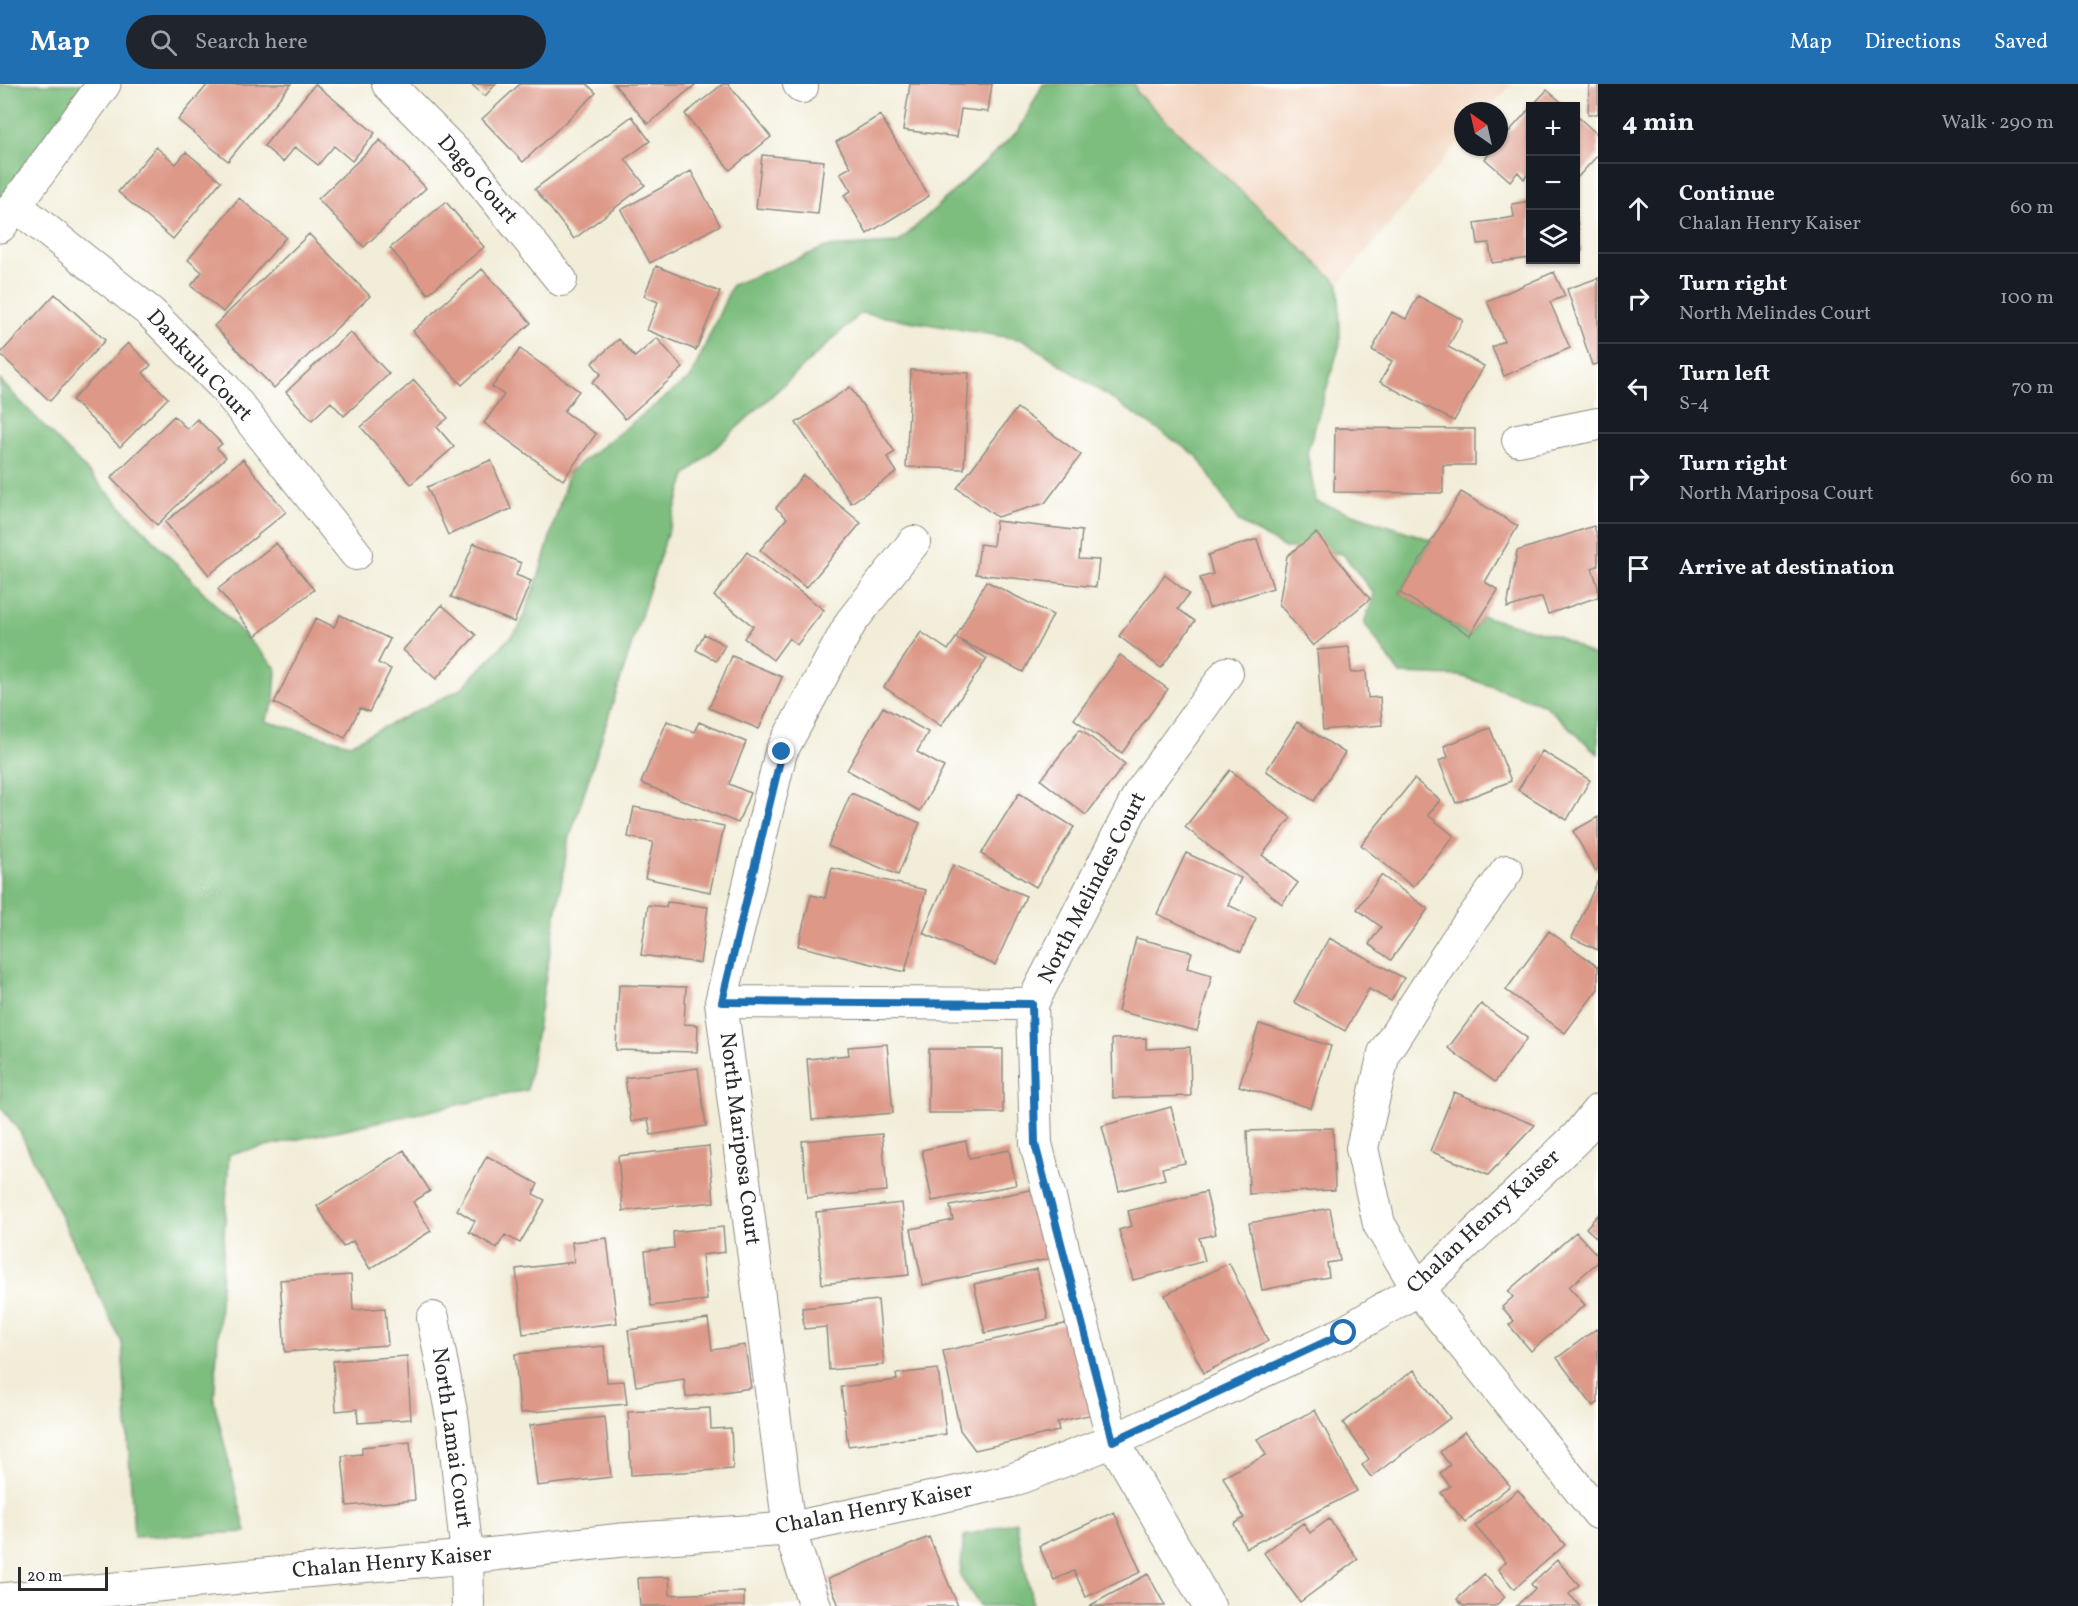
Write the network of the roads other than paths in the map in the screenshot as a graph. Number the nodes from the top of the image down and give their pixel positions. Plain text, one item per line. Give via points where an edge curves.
1 (104, 84) edge
2 (388, 84) edge
3 (8, 215) edge
4 (561, 280) dead end
5 (1598, 424) edge
6 (1518, 440) dead end
7 (914, 542) dead end
8 (356, 554) dead end
9 (1227, 673) dead end
10 (1507, 871) dead end
11 (722, 1002) junction
12 (1032, 1004) junction
13 (1598, 1111) edge
14 (1418, 1289) junction
15 (433, 1318) dead end
16 (1113, 1441) junction
17 (1598, 1513) edge
18 (789, 1529) junction
19 (467, 1557) junction
20 (0, 1600) edge
21 (468, 1606) edge
22 (815, 1606) edge
23 (1209, 1606) edge

1 - 3 street
2 - 4 street, Dago Court via 471,168
3 - 8 street, Dankulu Court via 150,312 225,388
5 - 6 street
7 - 11 street, North Mariposa Court via 851,622 782,752
9 - 12 street, North Melindes Court via 1139,794
10 - 14 street via 1438,967 1384,1053 1362,1148 1379,1224
11 - 12 street
11 - 18 street, North Mariposa Court
12 - 16 street, North Melindes Court via 1035,1144
13 - 14 street, Chalan Henry Kaiser via 1577,1137
14 - 16 street, Chalan Henry Kaiser via 1344,1333
14 - 17 street
15 - 19 street, North Lamai Court via 453,1422
16 - 18 street, Chalan Henry Kaiser via 1010,1481
16 - 23 street, North Melindes Court
18 - 19 street, Chalan Henry Kaiser via 622,1540
18 - 22 street, North Mariposa Court
19 - 20 street, Chalan Henry Kaiser
19 - 21 street, North Lamai Court

